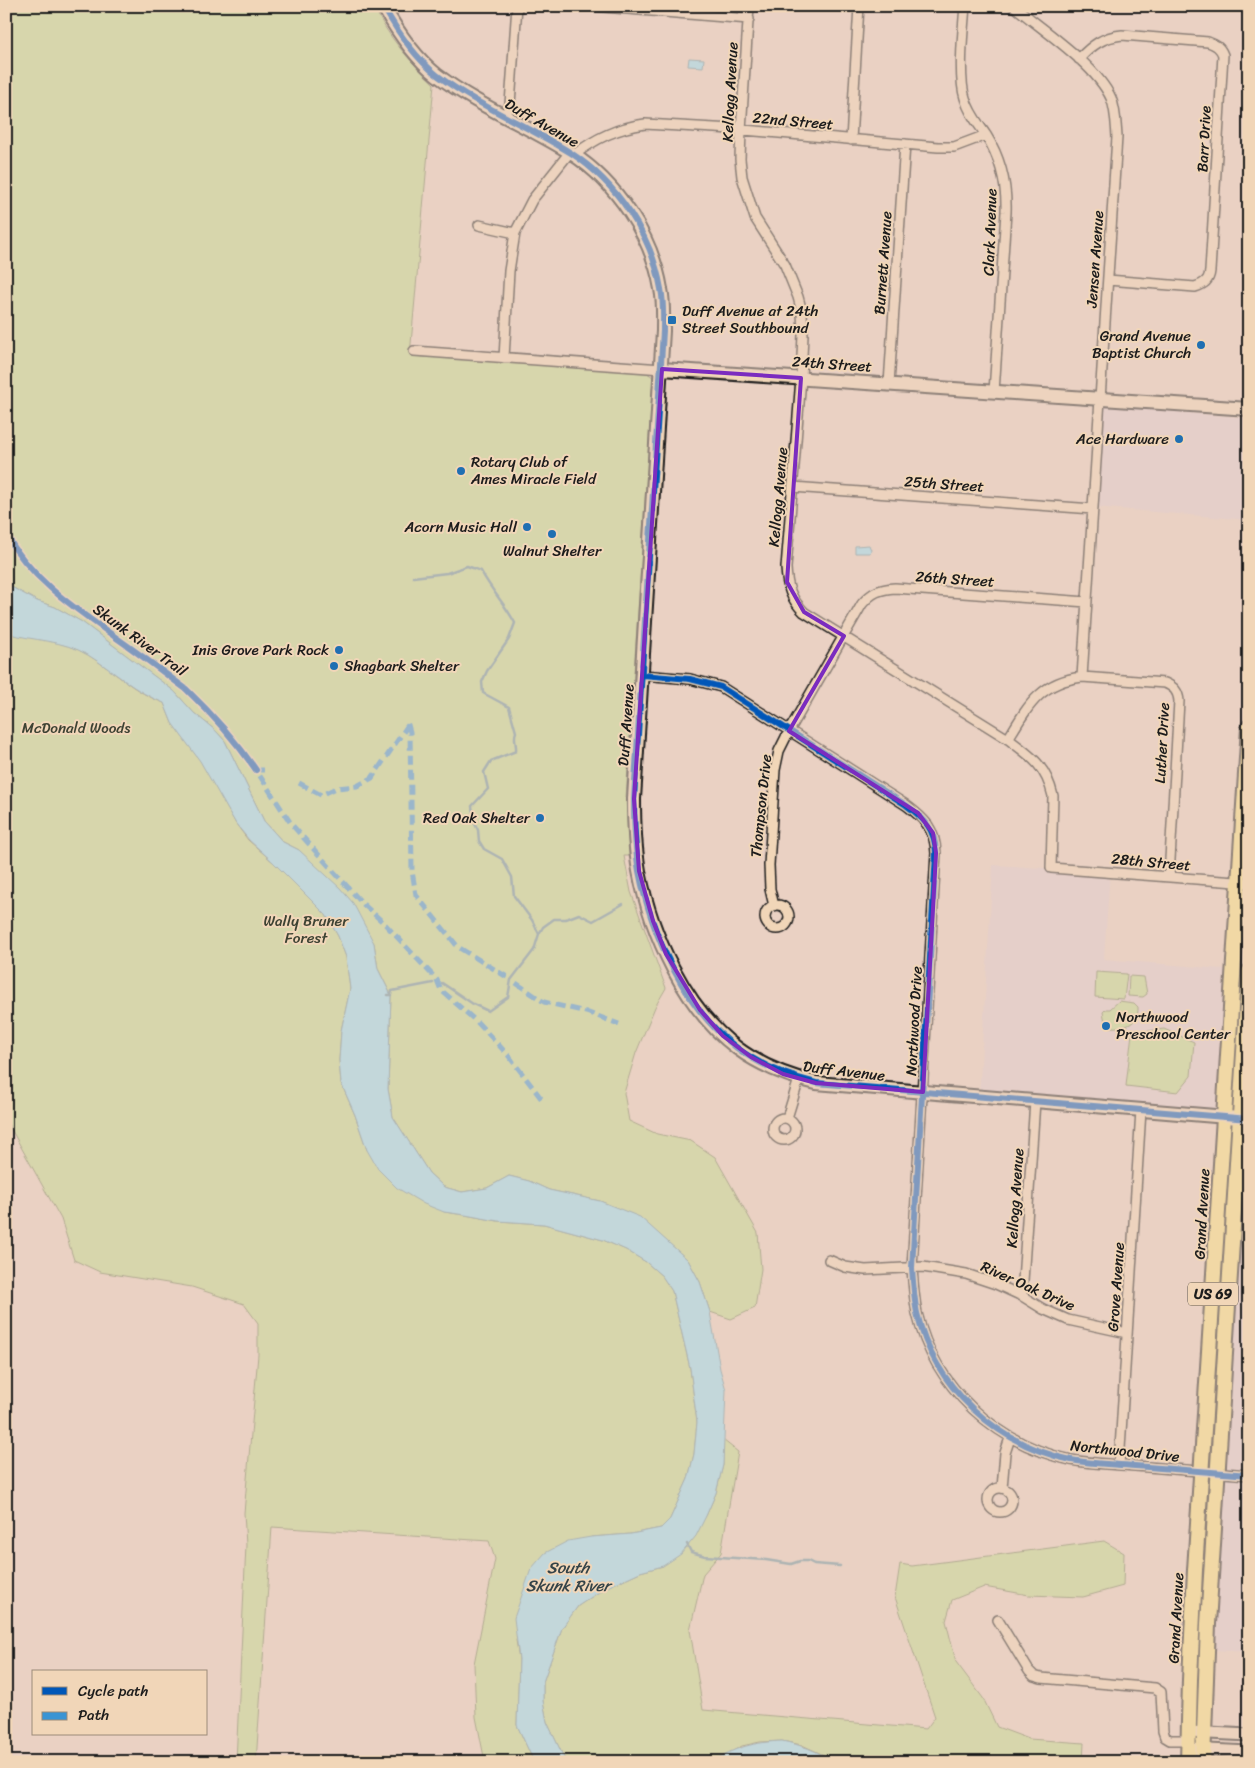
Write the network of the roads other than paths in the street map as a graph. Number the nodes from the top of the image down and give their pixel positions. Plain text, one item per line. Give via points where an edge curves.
1 (383, 6) edge
2 (517, 6) edge
3 (591, 6) edge
4 (749, 6) edge
5 (859, 6) edge
6 (965, 6) edge
7 (971, 6) edge
8 (1014, 6) edge
9 (749, 19) junction
10 (964, 25) junction
11 (1079, 59) junction
12 (505, 116) junction
13 (741, 130) junction
14 (986, 135) junction
15 (851, 140) junction
16 (905, 144) junction
17 (572, 154) junction
18 (478, 225) dead end
19 (515, 233) junction
20 (1108, 280) junction
21 (414, 351) dead end
22 (504, 358) junction
23 (662, 369) junction
24 (801, 378) junction
25 (889, 384) junction
26 (994, 392) junction
27 (1100, 399) junction
28 (1249, 409) edge
29 (793, 487) junction
30 (1093, 509) junction
31 (1087, 602) junction
32 (844, 636) junction
33 (642, 675) junction
34 (1082, 677) junction
35 (1249, 727) edge
36 (789, 731) junction
37 (1008, 739) junction
38 (1051, 868) joint
39 (1168, 877) junction
40 (1244, 883) edge
41 (774, 906) dead end
42 (1249, 972) edge
43 (799, 1079) junction
44 (923, 1092) junction
45 (1035, 1101) junction
46 (1141, 1110) junction
47 (1224, 1117) junction
48 (787, 1118) dead end
49 (1244, 1118) edge
50 (829, 1260) dead end
51 (912, 1268) junction
52 (1022, 1296) junction
53 (1127, 1334) junction
54 (1010, 1438) junction
55 (1118, 1465) junction
56 (1202, 1472) junction
57 (1217, 1473) junction
58 (1249, 1475) edge
59 (1002, 1488) dead end
60 (998, 1620) dead end
61 (1204, 1732) junction
62 (1249, 1735) edge
63 (1189, 1746) edge
64 (1249, 1752) edge
65 (1203, 1756) edge

1 - 12 main road, Duff Avenue via 405,41 436,74
2 - 12 street via 510,104
3 - 9 street
4 - 9 street, Kellogg Avenue
5 - 15 street
6 - 10 street, Clark Avenue
7 - 10 street, Clark Avenue
8 - 11 street, Jensen Avenue
9 - 13 street, Kellogg Avenue
10 - 14 street, Clark Avenue via 961,81 969,110
11 - 20 street, Jensen Avenue via 1104,86 1115,114 1117,136
11 - 20 street, Barr Drive via 1099,40 1122,35 1208,42 1215,44 1223,55 1207,281 1195,287
12 - 17 main road, Duff Avenue
13 - 15 street, 22nd Street
13 - 17 street, 22nd Street via 660,124 631,126 595,139
13 - 24 street, Kellogg Avenue via 742,177 755,218 785,265 802,312
14 - 16 street, 22nd Street via 954,147
14 - 26 street, Clark Avenue via 1000,163 1007,198
15 - 16 street, 22nd Street
16 - 25 street, Burnett Avenue
17 - 19 street, 22nd Street via 532,200
17 - 23 main road, Duff Avenue via 620,197 648,248 662,290
18 - 19 street
19 - 22 street, 22nd Street
20 - 27 street, Jensen Avenue
21 - 22 street, 24th Street
22 - 23 street, 24th Street
23 - 24 main road, 24th Street
23 - 33 main road, Duff Avenue
24 - 25 main road, 24th Street
24 - 29 street, Kellogg Avenue
25 - 26 main road, 24th Street
26 - 27 main road, 24th Street
27 - 28 main road, 24th Street
27 - 30 street, Jensen Avenue
29 - 30 street, 25th Street
29 - 32 street, Kellogg Avenue via 786,568 790,593 804,612
30 - 31 street, Jensen Avenue
31 - 32 street, 26th Street via 884,588 862,604
31 - 34 street, Jensen Avenue
32 - 36 street, Thompson Drive
32 - 37 street, Kellogg Avenue
33 - 36 street, Northwood Drive via 690,678 721,687
33 - 43 main road, Duff Avenue via 634,799 635,836 639,871 658,934 686,990 723,1036 766,1066
34 - 37 street, Luther Drive via 1070,678 1044,690 1027,708
34 - 39 street, Luther Drive via 1165,683 1178,693
35 - 40 main road, Grand Avenue / US 69
36 - 41 street, Thompson Drive via 779,751 775,770 769,865
36 - 44 street, Northwood Drive via 918,814 933,833 936,853
37 - 38 street, Kellogg Avenue via 1040,765 1050,785 1054,807
38 - 39 street, 28th Street
39 - 40 street, 28th Street
40 - 47 main road, Grand Avenue / US 69
42 - 49 main road, Grand Avenue / US 69
43 - 44 main road, Duff Avenue
43 - 48 street
44 - 45 main road, Duff Avenue
44 - 51 street, Northwood Drive
45 - 46 main road, Duff Avenue
45 - 52 street, Kellogg Avenue
46 - 47 main road, Duff Avenue
46 - 53 street, Grove Avenue
47 - 49 main road, Duff Avenue
47 - 56 main road, Grand Avenue / US 69
49 - 57 main road, Grand Avenue / US 69
50 - 51 street, River Oak Drive via 865,1270
51 - 52 street, River Oak Drive via 966,1274
51 - 54 street, Northwood Drive via 917,1313 937,1363 955,1391 992,1426
52 - 53 street, River Oak Drive via 1068,1320
53 - 55 street, Grove Avenue
54 - 55 street, Northwood Drive via 1070,1460
54 - 59 street via 1005,1453
55 - 56 street, Northwood Drive
56 - 57 street, Northwood Drive
56 - 63 main road, Grand Avenue / US 69 via 1193,1605
57 - 58 street, Northwood Drive
57 - 61 main road, Grand Avenue / US 69
60 - 63 street via 1034,1676 1155,1688 1161,1692 1165,1738
61 - 62 street
61 - 63 street
61 - 65 main road, Grand Avenue / US 69
63 - 65 street
64 - 65 street

